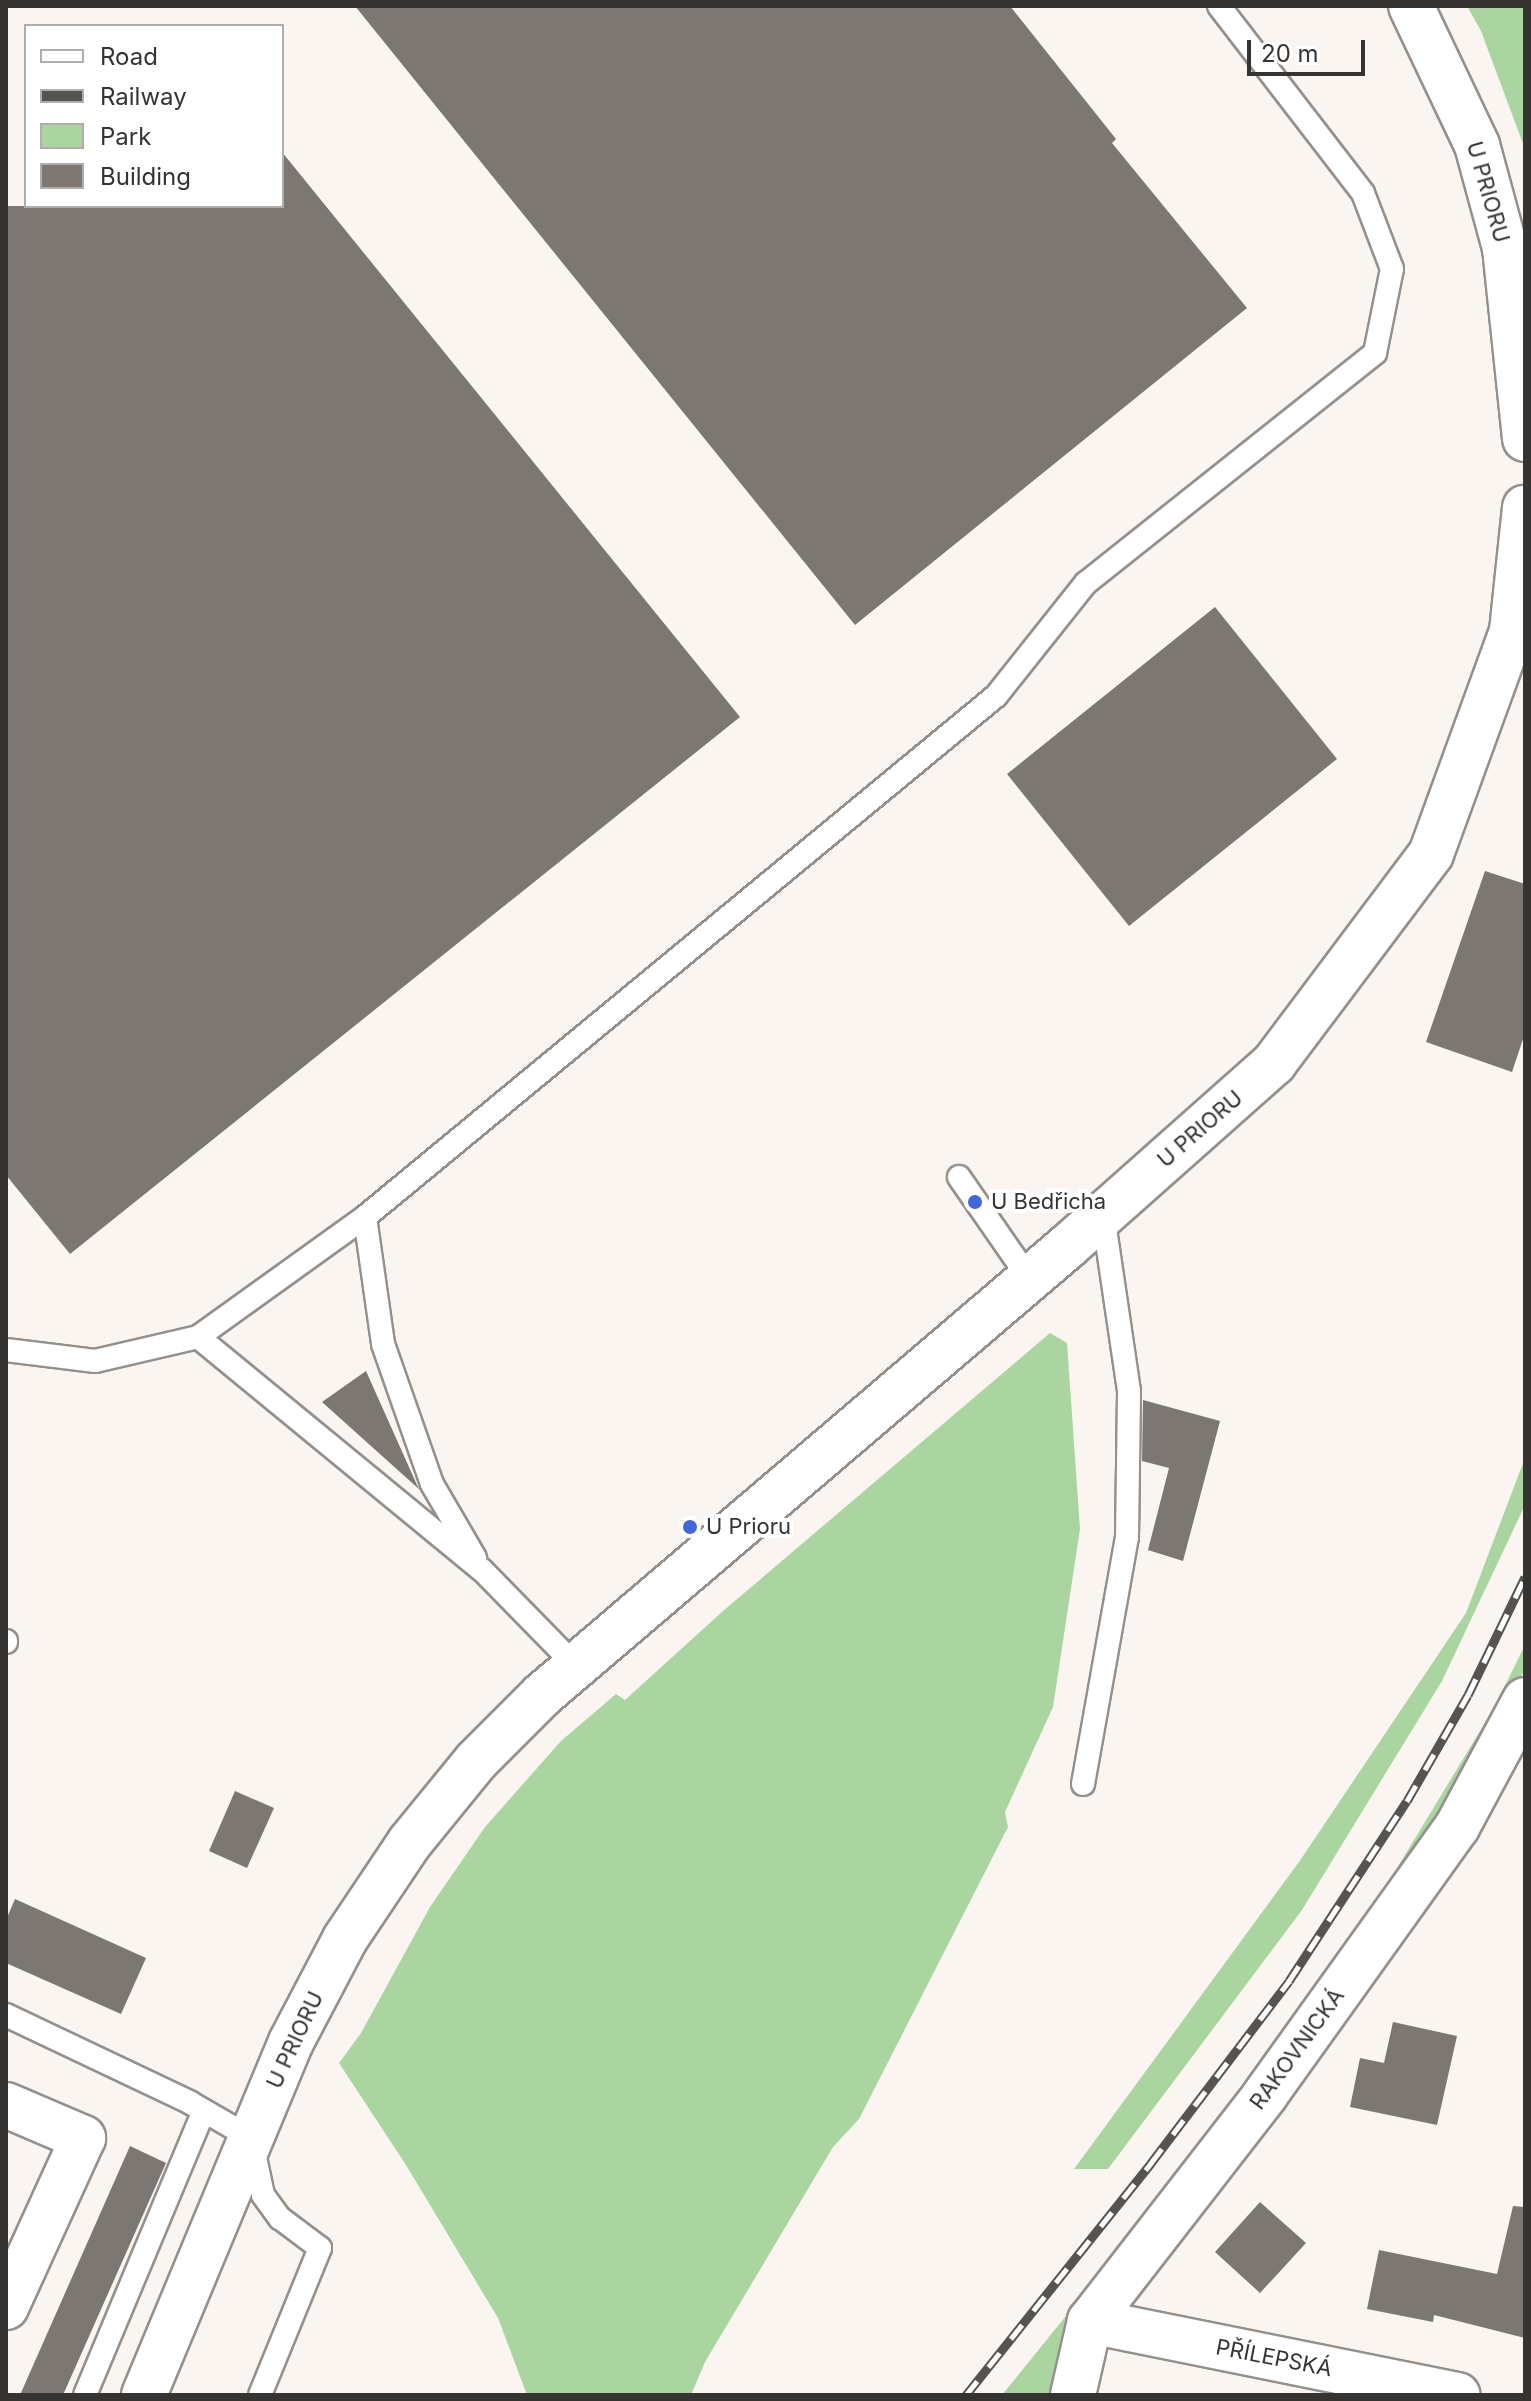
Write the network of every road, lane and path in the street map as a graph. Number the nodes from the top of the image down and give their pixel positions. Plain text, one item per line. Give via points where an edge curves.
1 (1219, 6) edge
2 (1411, 6) edge
3 (1525, 439) edge
4 (1525, 508) edge
5 (959, 1177) dead end
6 (1103, 1215) junction
7 (365, 1217) junction
8 (1029, 1278) junction
9 (198, 1337) junction
10 (6, 1350) edge
11 (482, 1570) junction
12 (576, 1666) junction
13 (1525, 1700) edge
14 (1083, 1784) dead end
15 (6, 2015) edge
16 (6, 2105) edge
17 (204, 2111) junction
18 (251, 2138) junction
19 (6, 2307) edge
20 (1090, 2321) junction
21 (85, 2395) edge
22 (144, 2395) edge
23 (260, 2395) edge
24 (1073, 2395) edge
25 (1458, 2395) edge

1 - 7 lane via 1363,193 1392,269 1375,353 1086,583 996,696
2 - 3 street, U PRIORU via 1477,145 1505,248
4 - 6 street, U PRIORU via 1512,631 1431,854 1274,1063
5 - 8 lane
6 - 8 street, U PRIORU
6 - 14 lane via 1129,1391 1127,1537
7 - 9 lane
7 - 11 lane via 383,1344 432,1484
8 - 12 street, U PRIORU
9 - 10 lane via 95,1361
9 - 11 lane
11 - 12 lane
12 - 18 street, U PRIORU via 476,1761 410,1842 345,1939 291,2042
13 - 20 street, RAKOVNICKÁ via 1457,1827 1265,2095
15 - 17 lane
16 - 19 street via 83,2138
17 - 18 lane
17 - 21 lane
18 - 22 street, U PRIORU
18 - 23 lane via 263,2195 280,2218 320,2248
20 - 24 street, RAKOVNICKÁ
20 - 25 street, PŘÍLEPSKÁ

